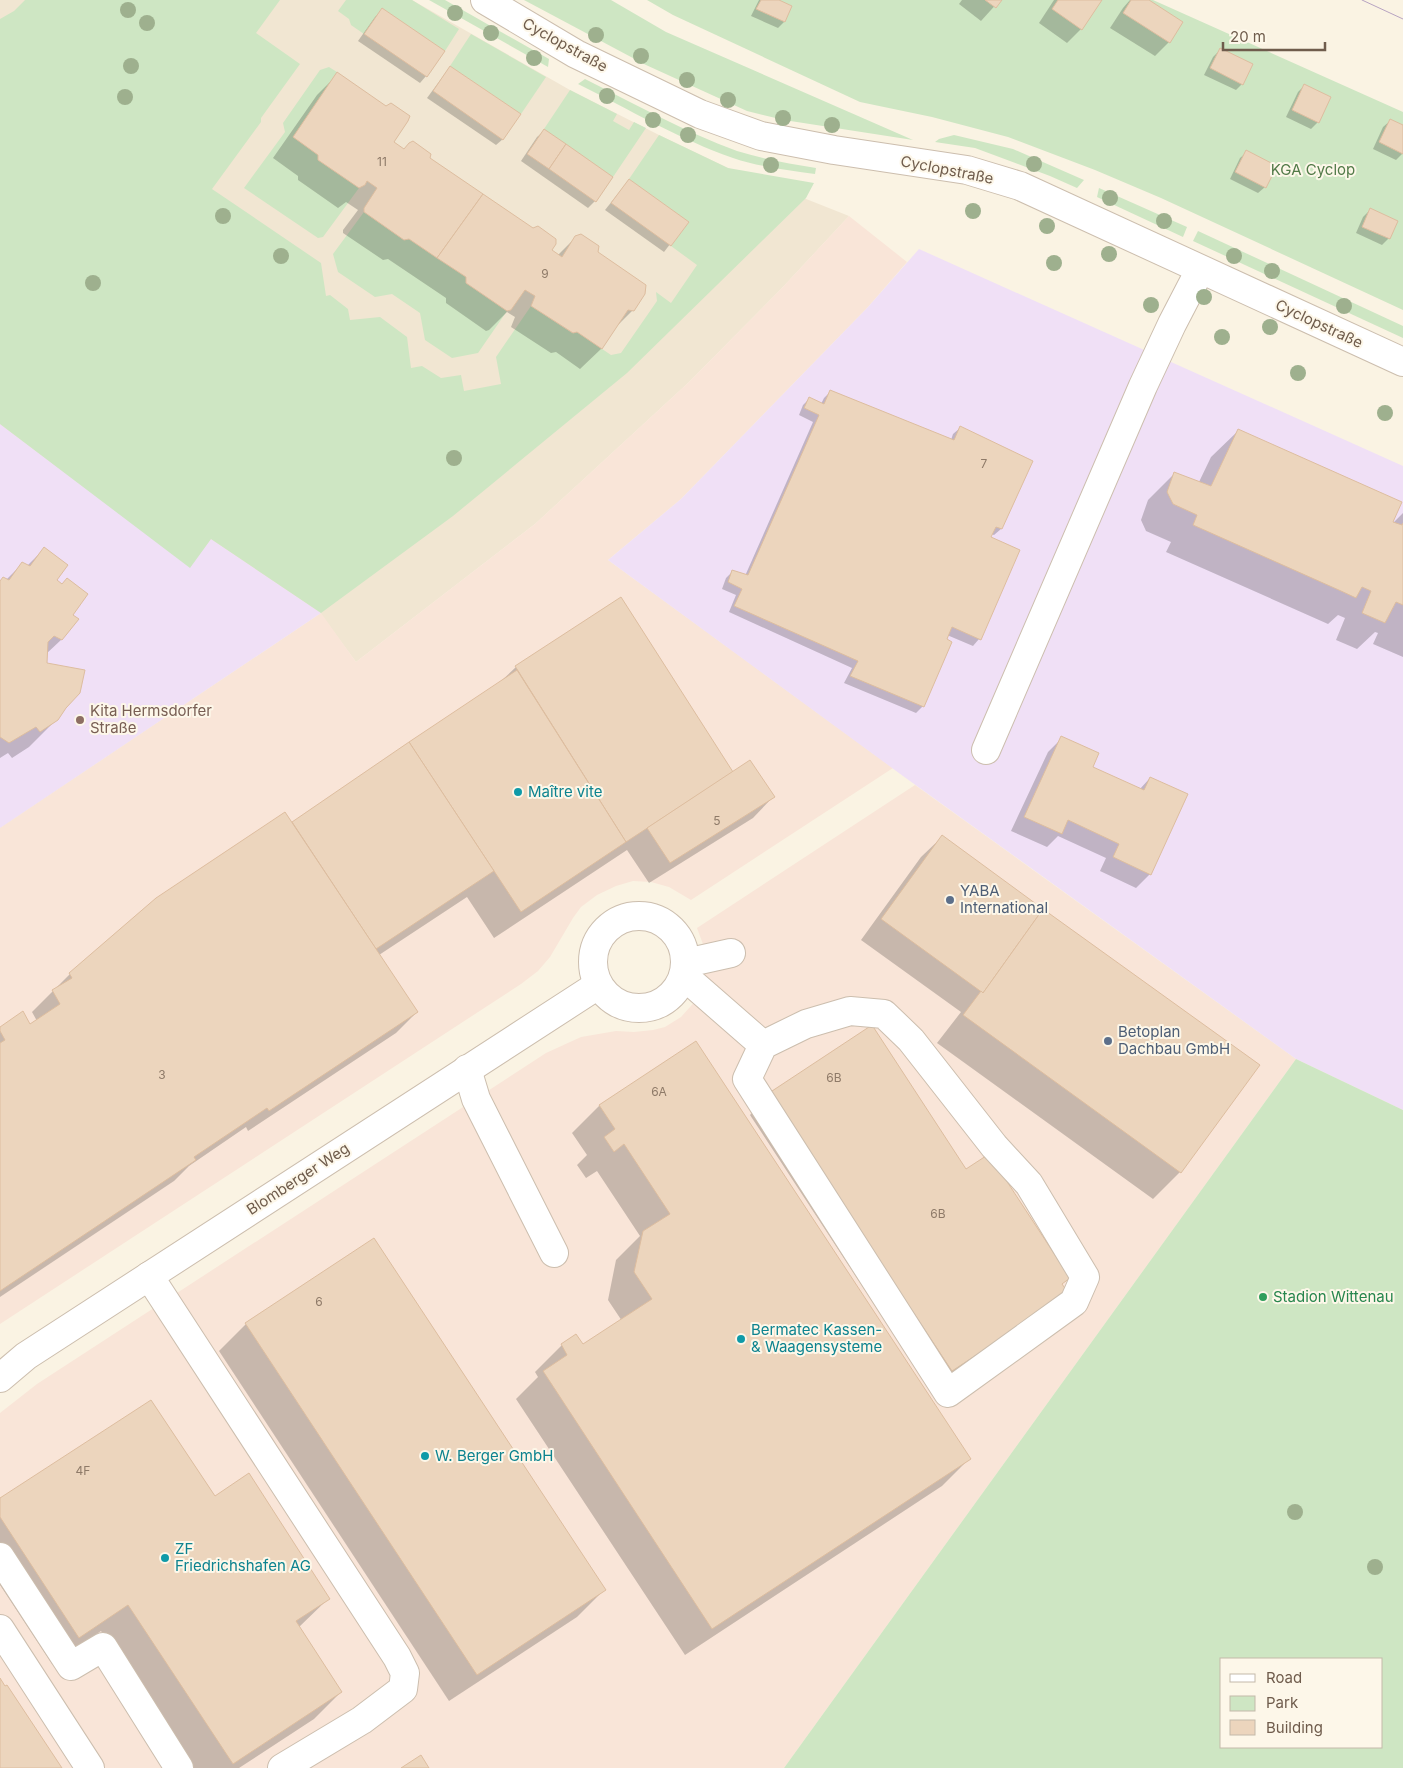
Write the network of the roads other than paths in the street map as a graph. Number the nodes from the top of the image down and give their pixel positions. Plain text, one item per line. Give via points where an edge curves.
1 (485, 0) edge
2 (1200, 270) junction
3 (1403, 362) edge
4 (986, 750) dead end
5 (731, 953) dead end
6 (685, 969) junction
7 (598, 984) junction
8 (763, 1045) junction
9 (467, 1069) junction
10 (554, 1253) dead end
11 (149, 1276) junction
12 (0, 1378) edge
13 (0, 1557) edge
14 (0, 1629) edge
15 (90, 1768) edge
16 (179, 1768) edge
17 (282, 1768) edge

1 - 2 street, Cyclopstraße via 576,54 700,114 761,136 967,170 1020,186
2 - 3 street, Cyclopstraße
2 - 4 street via 1143,386
5 - 6 street
6 - 7 street via 677,990 666,1001 652,1007 636,1009 621,1005 608,997
6 - 7 street via 685,950 672,929 660,920 631,916 617,921 597,942 593,970
6 - 8 street
7 - 9 street, Blomberger Weg
8 - 8 street via 806,1024 850,1011 884,1014 911,1040 994,1146 1029,1184 1085,1276 1074,1302 948,1393 747,1080
9 - 10 street via 476,1099
9 - 11 street, Blomberger Weg
11 - 12 street, Blomberger Weg via 26,1356
11 - 17 street via 405,1673 403,1689 362,1720
13 - 16 street via 72,1666 102,1647
14 - 15 street

